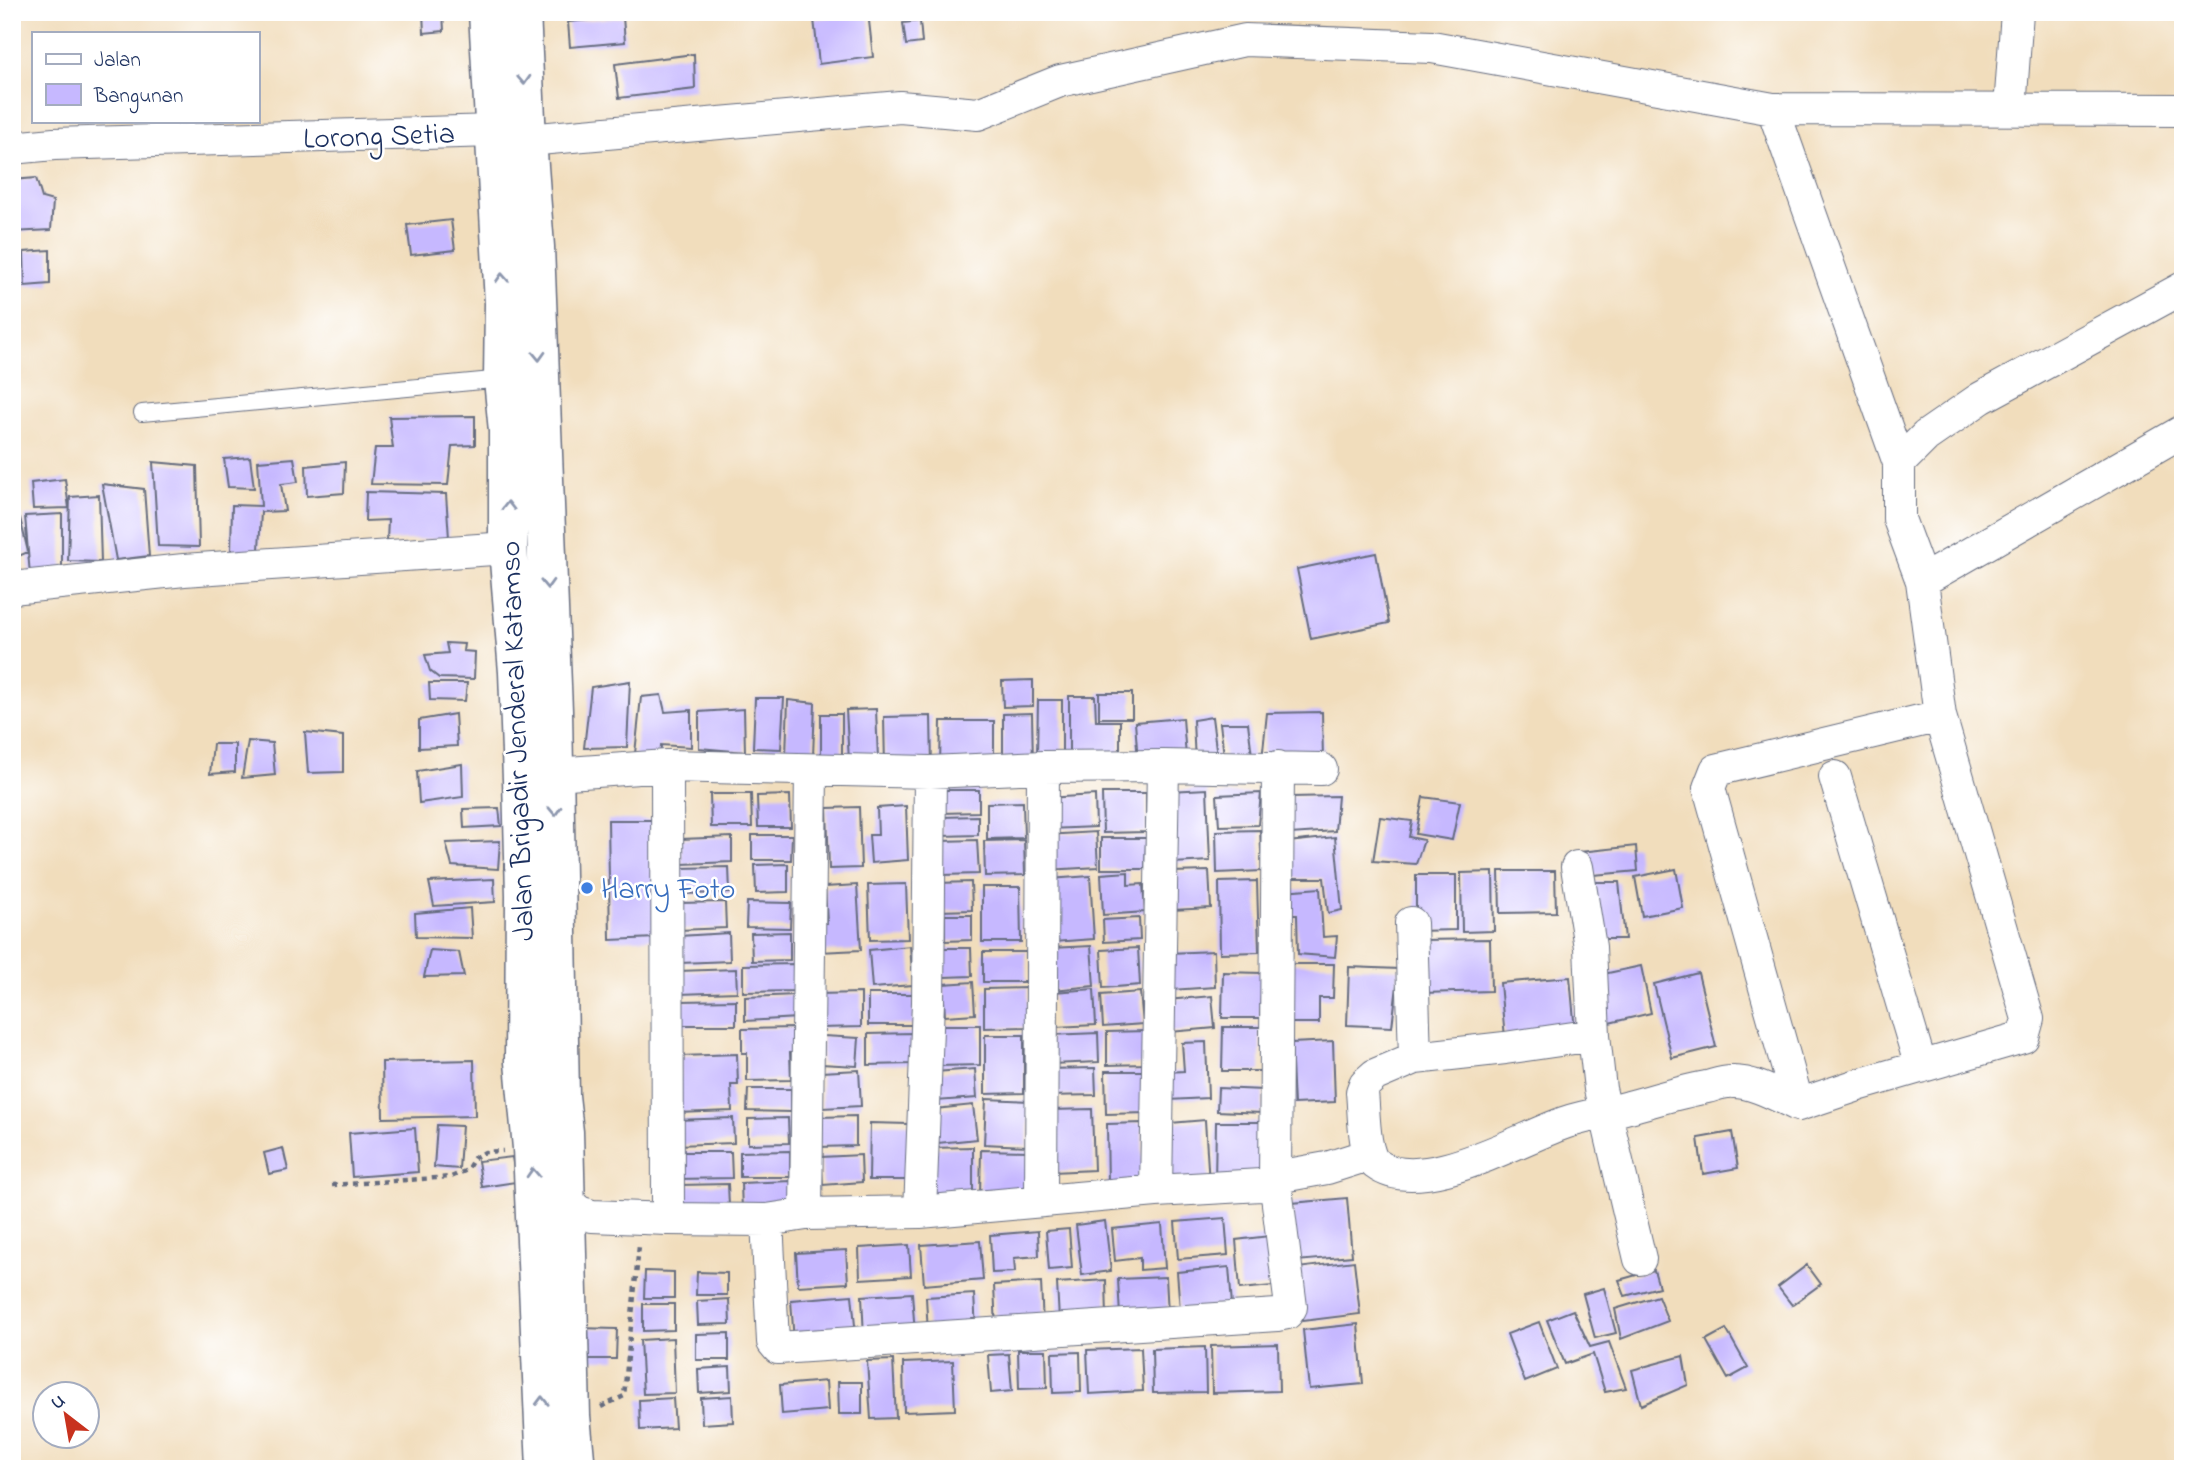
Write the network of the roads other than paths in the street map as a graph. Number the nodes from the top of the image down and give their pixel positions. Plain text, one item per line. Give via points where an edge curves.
1 (488, 12) edge
2 (521, 12) edge
3 (2017, 12) edge
4 (1773, 109) junction
5 (2010, 109) junction
6 (2183, 110) edge
7 (511, 135) junction
8 (12, 148) edge
9 (2183, 288) edge
10 (503, 379) junction
11 (142, 413) dead end
12 (2183, 431) edge
13 (1899, 463) junction
14 (508, 548) junction
15 (1923, 580) junction
16 (12, 589) edge
17 (1940, 716) junction
18 (667, 766) junction
19 (1163, 766) junction
20 (1043, 767) junction
21 (1278, 767) junction
22 (1321, 769) dead end
23 (811, 770) junction
24 (930, 772) junction
25 (554, 774) junction
26 (1835, 777) dead end
27 (1577, 866) dead end
28 (541, 894) junction
29 (1411, 923) dead end
30 (1594, 1035) junction
31 (1415, 1058) junction
32 (1922, 1067) junction
33 (1798, 1105) junction
34 (1606, 1114) junction
35 (1368, 1155) junction
36 (1275, 1180) junction
37 (1156, 1191) junction
38 (565, 1200) junction
39 (1041, 1201) junction
40 (920, 1212) junction
41 (806, 1214) junction
42 (655, 1218) junction
43 (767, 1220) junction
44 (1640, 1259) dead end
45 (546, 1469) edge
46 (576, 1469) edge

1 - 7 main road, Jalan Brigadir Jenderal Katamso
2 -> 7 main road, Jalan Brigadir Jenderal Katamso
3 - 5 street
4 - 5 street, Lorong Setia
4 - 7 street, Lorong Setia via 1432,47 1245,40 1060,81 978,114 900,107
4 - 13 street
5 - 6 street, Lorong Setia
7 - 8 street, Lorong Setia
10 -> 7 main road, Jalan Brigadir Jenderal Katamso
7 -> 25 main road, Jalan Brigadir Jenderal Katamso via 537,300
9 - 13 street via 1981,398 1926,436
10 - 11 lane
14 -> 10 main road, Jalan Brigadir Jenderal Katamso
12 - 15 street
13 - 15 street via 1899,519
14 - 16 street via 184,570
14 - 28 main road, Jalan Brigadir Jenderal Katamso
15 - 17 street
17 - 32 street via 2028,1019 2023,1037
17 - 33 street via 1716,770 1709,788
18 - 23 street
18 - 25 street
18 - 42 street
19 - 20 street
19 - 21 street
19 - 37 street
20 - 24 street
20 - 39 street
21 - 22 street
21 - 36 street
23 - 24 street
23 - 41 street
24 - 40 street
25 -> 28 main road, Jalan Brigadir Jenderal Katamso
26 - 32 street
27 - 30 street via 1590,947
28 - 38 main road, Jalan Brigadir Jenderal Katamso via 564,1132
45 -> 28 main road, Jalan Brigadir Jenderal Katamso via 524,1062
29 - 31 street
30 - 31 street
30 - 34 street
31 - 35 street via 1365,1084
32 - 33 street
33 - 34 street via 1732,1081
34 - 35 street via 1568,1122 1446,1169 1411,1176 1376,1164
34 - 44 street
35 - 36 street
36 - 37 street via 1261,1185
36 - 43 street via 1291,1307 1276,1315 778,1348 773,1342
37 - 39 street
38 - 42 street via 592,1216
38 - 46 main road, Jalan Brigadir Jenderal Katamso
39 - 40 street
40 - 41 street
41 - 43 street
42 - 43 street

